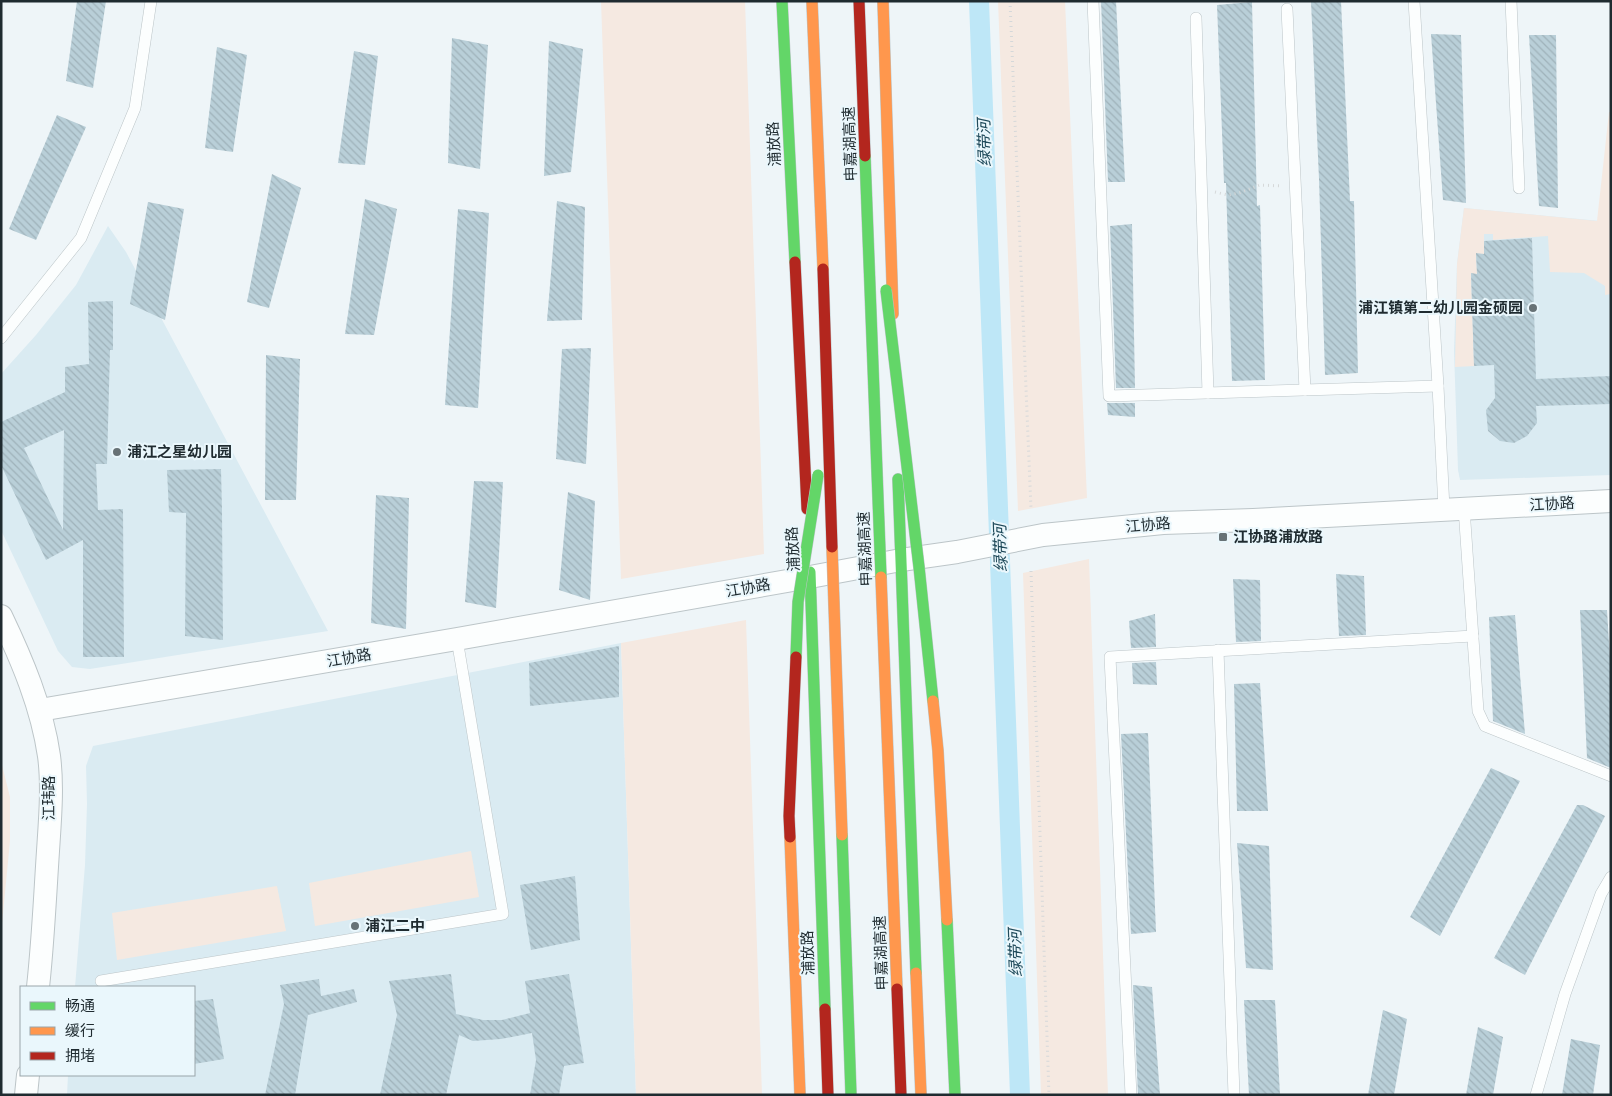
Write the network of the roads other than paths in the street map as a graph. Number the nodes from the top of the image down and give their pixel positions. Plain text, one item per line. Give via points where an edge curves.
1 (151, 1) edge
2 (782, 1) edge
3 (812, 1) edge
4 (860, 1) edge
5 (883, 1) edge
6 (1093, 1) edge
7 (1414, 1) edge
8 (1511, 1) edge
9 (1287, 9) dead end
10 (1196, 18) dead end
11 (866, 179) junction
12 (1519, 188) dead end
13 (1, 338) edge
14 (1438, 386) junction
15 (1305, 390) junction
16 (1208, 392) junction
17 (828, 411) junction
18 (1611, 501) edge
19 (1454, 509) junction
20 (900, 560) junction
21 (810, 577) junction
22 (1, 616) edge
23 (1473, 636) junction
24 (457, 639) junction
25 (1218, 650) junction
26 (40, 710) junction
27 (1611, 776) edge
28 (1611, 877) edge
29 (101, 981) dead end
30 (38, 986) edge
31 (28, 1076) edge
32 (26, 1095) edge
33 (800, 1095) edge
34 (828, 1095) edge
35 (851, 1095) edge
36 (901, 1095) edge
37 (921, 1095) edge
38 (955, 1095) edge
39 (1131, 1095) edge
40 (1234, 1095) edge
41 (1536, 1095) edge

1 - 13 lane via 135,108 81,238
2 - 21 main road, 浦放路
3 - 17 main road, bridge
4 - 11 main road, 申嘉湖高速, bridge
5 - 20 main road
6 - 16 lane via 1109,396
7 - 14 lane
8 - 12 lane
9 - 15 lane
10 - 16 lane
11 - 36 main road, 申嘉湖高速, bridge
11 - 38 main road, bridge via 889,310 938,751
14 - 15 lane
14 - 19 lane
15 - 16 lane
17 - 33 main road, bridge via 798,602 789,816
17 - 35 main road, bridge
18 - 19 street, 江协路
19 - 20 street, 江协路 via 1163,523 1042,535
19 - 23 lane
20 - 21 street, 江协路
20 - 37 main road
21 - 24 street, 江协路
21 - 34 main road, 浦放路
22 - 26 street, 江玮路
23 - 25 lane
23 - 27 lane via 1478,711 1485,726
24 - 26 street, 江协路
24 - 29 lane via 503,914
25 - 39 lane via 1110,657
25 - 40 lane
26 - 30 street, 江玮路 via 49,757 50,811
28 - 41 lane via 1601,894 1565,994
31 - 32 street

